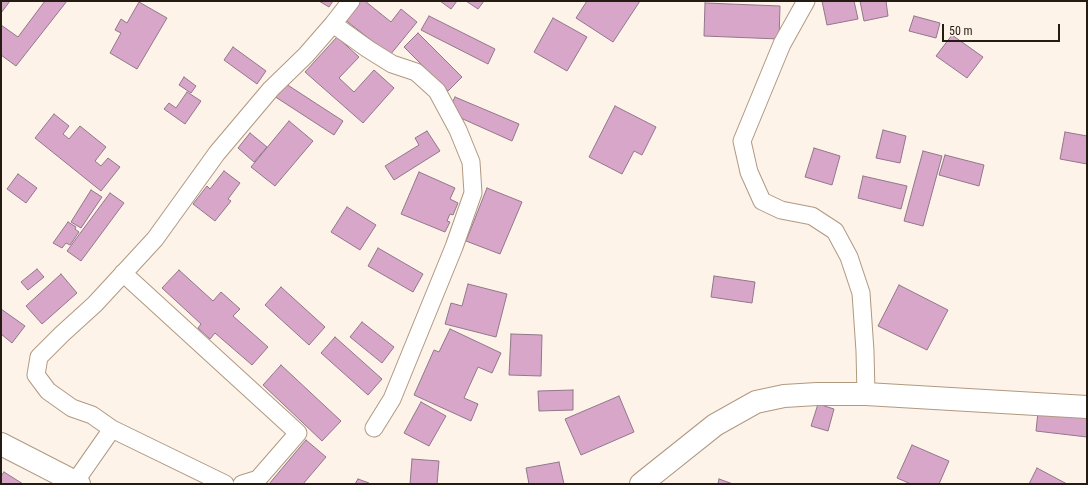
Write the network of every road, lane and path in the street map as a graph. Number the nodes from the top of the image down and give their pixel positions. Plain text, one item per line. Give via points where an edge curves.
1 (351, 1) edge
2 (806, 1) edge
3 (333, 24) junction
4 (123, 273) junction
5 (866, 394) junction
6 (1087, 407) edge
7 (374, 428) dead end
8 (112, 429) junction
9 (1, 444) edge
10 (77, 483) edge
11 (225, 484) edge
12 (242, 484) edge
13 (640, 484) edge

1 - 3 street
2 - 5 street via 782,44 742,141 749,172 762,202 781,210 812,216 835,231 849,258 861,293
3 - 4 street via 306,56 271,89 217,152 155,239
3 - 7 street via 392,64 416,72 437,91 458,130 471,162 473,193 454,247 392,399
4 - 8 street via 95,304 39,357 36,375 48,391 72,408 92,415
4 - 12 street via 298,433 258,479
5 - 6 main road
5 - 13 main road via 784,396 756,402 715,425
8 - 10 street
8 - 11 street
9 - 10 main road

